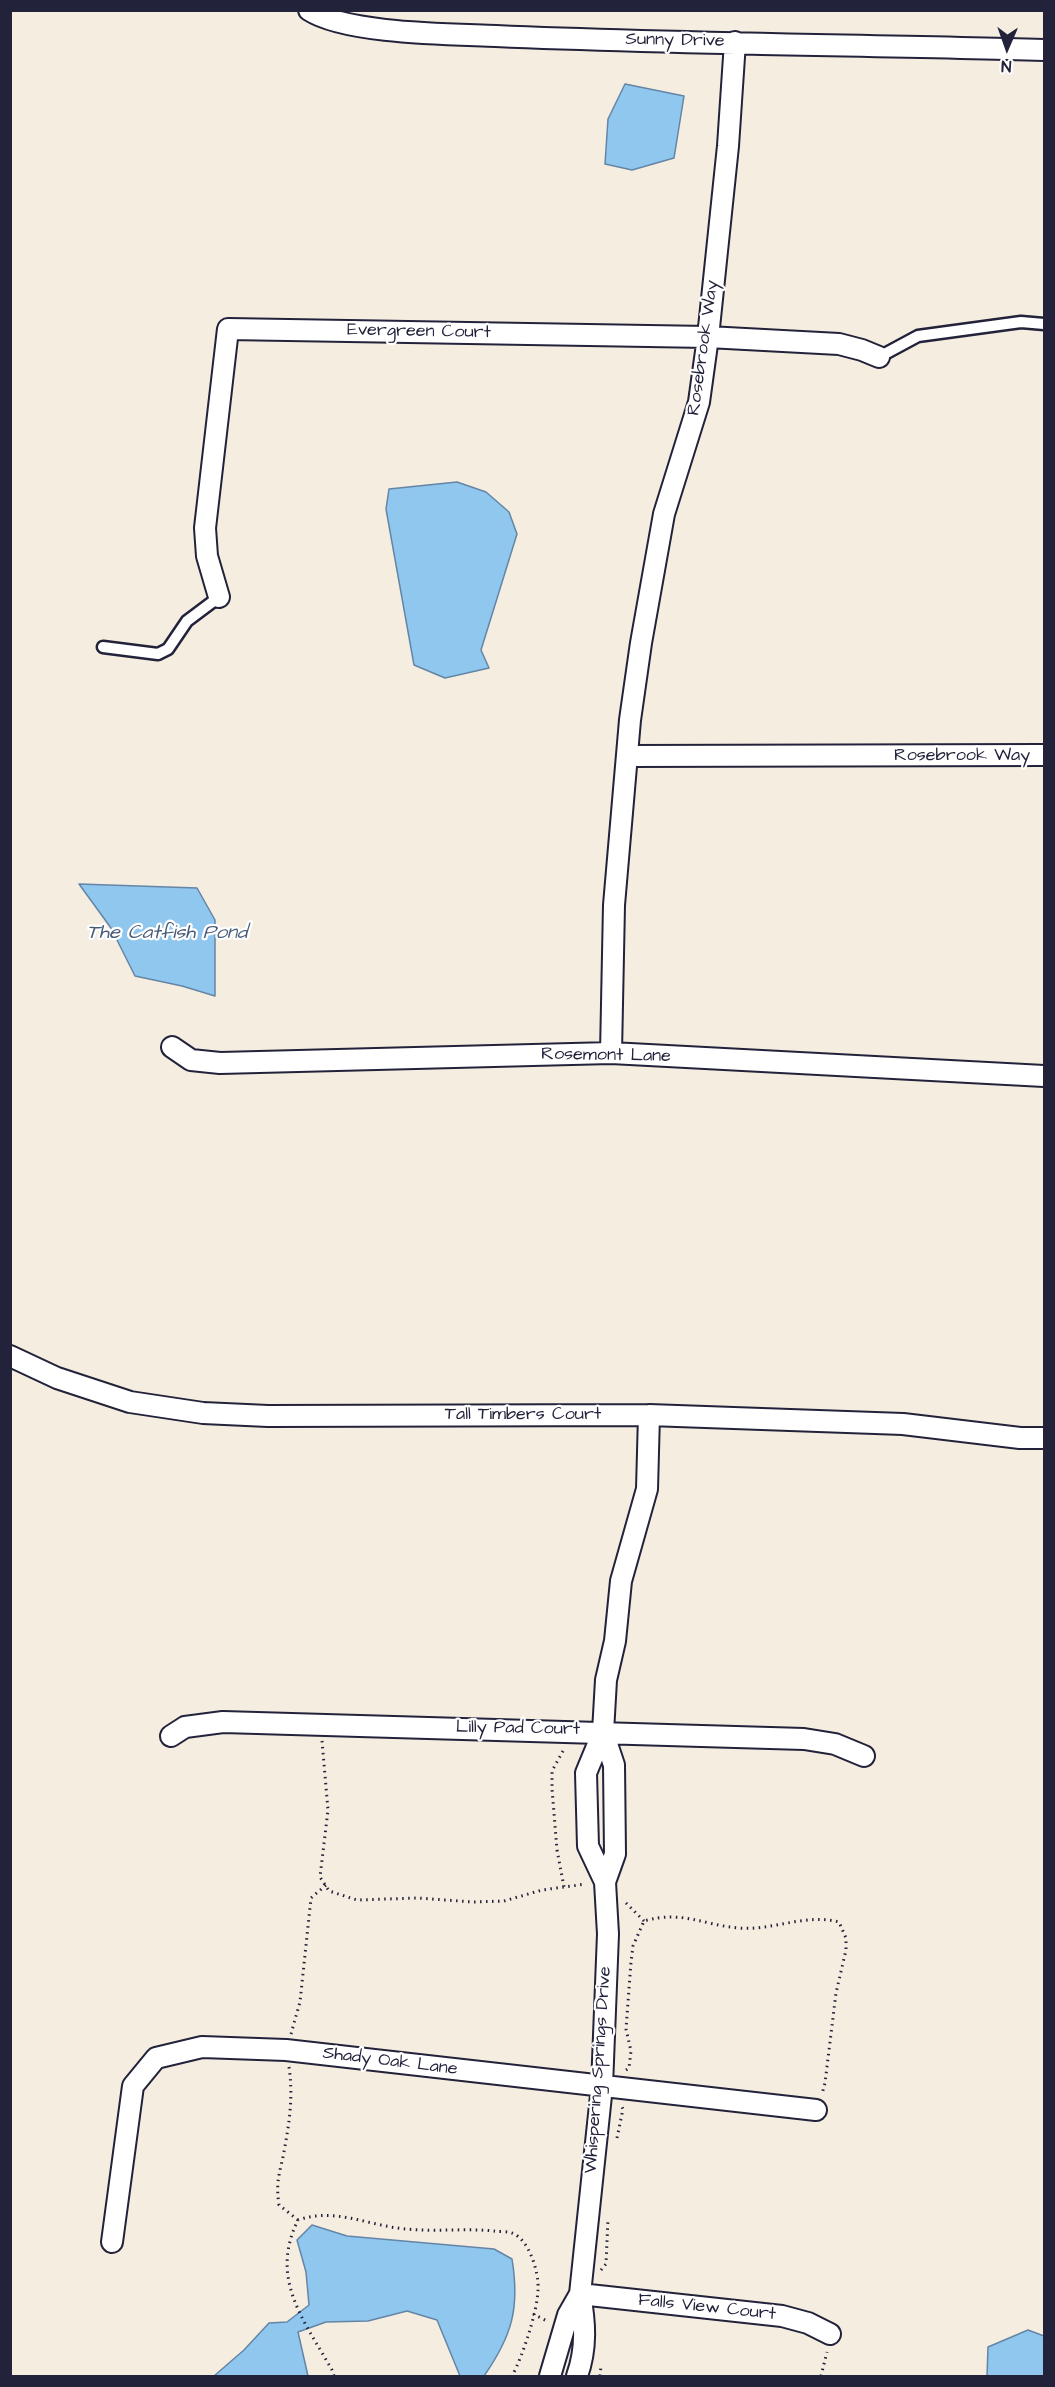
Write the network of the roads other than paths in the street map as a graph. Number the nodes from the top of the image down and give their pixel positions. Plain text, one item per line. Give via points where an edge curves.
1 (309, 10) edge
2 (735, 42) junction
3 (1044, 50) edge
4 (1044, 324) edge
5 (708, 337) junction
6 (879, 357) joint
7 (219, 597) joint
8 (103, 647) dead end
9 (1044, 755) edge
10 (628, 756) junction
11 (172, 1047) dead end
12 (611, 1053) junction
13 (1044, 1076) edge
14 (10, 1356) edge
15 (649, 1414) junction
16 (1044, 1438) edge
17 (603, 1732) junction
18 (171, 1736) dead end
19 (864, 1756) dead end
20 (605, 1882) junction
21 (602, 2086) junction
22 (816, 2110) road end
23 (112, 2242) dead end
24 (580, 2294) junction
25 (830, 2334) road end
26 (550, 2376) edge
27 (577, 2376) edge

1 - 2 street, Sunny Drive via 351,25 431,33
2 - 3 street, Sunny Drive
2 - 5 street, Rosebrook Way
4 - 6 lane via 1021,322 918,336
5 - 6 street, Evergreen Court via 840,344
5 - 7 street, Evergreen Court via 228,329 206,528 207,556
5 - 10 street, Rosebrook Way via 699,402 664,514 641,643
7 - 8 lane via 188,621 168,649 158,654
9 - 10 street, Rosebrook Way
10 - 12 street, Rosebrook Way via 614,905
11 - 12 street, Rosemont Lane via 191,1059 220,1063
12 - 13 street, Rosemont Lane
14 - 15 street, Tall Timbers Court via 57,1378 130,1402 203,1413
15 - 16 street, Tall Timbers Court via 903,1424
15 - 17 street, Whispering Springs Drive via 647,1489 621,1581 615,1641 606,1680
17 - 18 street, Lilly Pad Court via 223,1722 185,1727
17 - 19 street, Lilly Pad Court via 804,1738 835,1743
17 - 20 street, Whispering Springs Drive via 614,1765 615,1854
17 - 20 street, Whispering Springs Drive via 586,1773 588,1846
20 - 21 street, Whispering Springs Drive via 608,1934
21 - 22 street, Shady Oak Lane
21 - 23 street, Shady Oak Lane via 286,2050 202,2047 156,2058 133,2086
21 - 24 street, Whispering Springs Drive
24 - 25 street, Falls View Court via 782,2316
24 - 26 street, Whispering Springs Drive via 568,2315
24 - 27 street, Whispering Springs Drive via 585,2343

